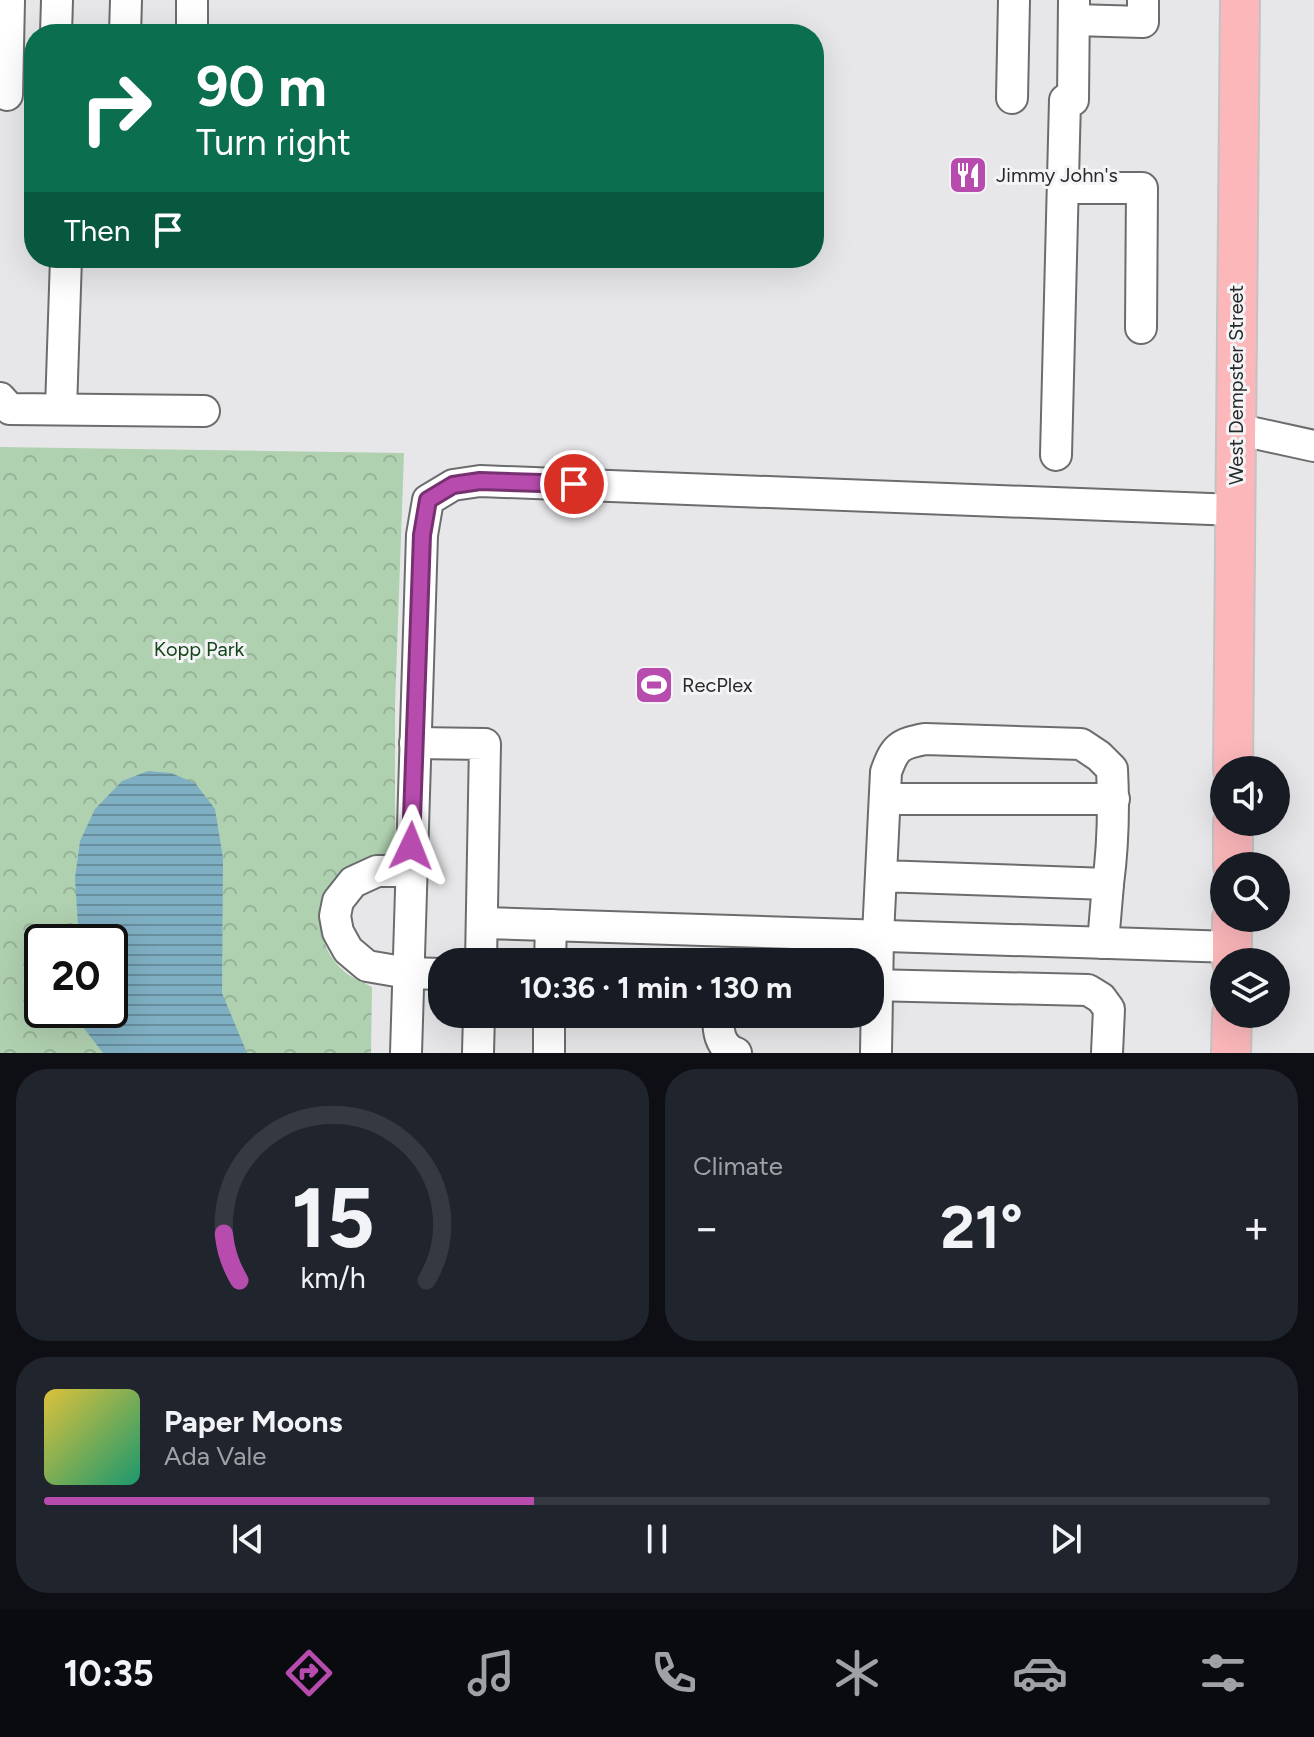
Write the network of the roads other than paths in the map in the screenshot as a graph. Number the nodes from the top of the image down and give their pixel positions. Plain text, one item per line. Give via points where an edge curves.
1 (9, 0) edge
2 (57, 0) edge
3 (126, 0) edge
4 (192, 0) edge
5 (1014, 0) edge
6 (1143, 0) edge
7 (1240, 0) edge
8 (1074, 10) edge
9 (56, 24) edge
10 (125, 24) edge
11 (192, 24) edge
12 (14, 98) edge
13 (1012, 98) dead end
14 (1064, 188) junction
15 (66, 268) edge
16 (1141, 328) dead end
17 (0, 398) edge
18 (61, 409) junction
19 (204, 411) dead end
20 (1236, 429) junction
21 (1314, 446) edge
22 (1056, 455) dead end
23 (1236, 510) junction
24 (415, 743) junction
25 (1233, 756) edge
26 (885, 799) junction
27 (1114, 799) junction
28 (410, 871) junction
29 (881, 876) junction
30 (1108, 884) junction
31 (483, 923) junction
32 (551, 925) junction
33 (878, 935) junction
34 (1232, 942) edge
35 (1103, 943) junction
36 (482, 948) edge
37 (550, 948) edge
38 (877, 948) edge
39 (408, 973) junction
40 (428, 974) edge
41 (884, 985) edge
42 (479, 1028) edge
43 (549, 1028) edge
44 (720, 1028) edge
45 (875, 1028) edge
46 (1232, 1028) edge
47 (406, 1053) edge
48 (478, 1053) edge
49 (549, 1053) edge
50 (736, 1053) edge
51 (876, 1053) edge
52 (1107, 1053) edge
53 (1231, 1053) edge

1 - 12 street
2 - 9 street
3 - 10 street
4 - 11 street
5 - 13 street
6 - 8 street via 1143,22
7 - 20 main road, West Dempster Street
8 - 14 street
14 - 16 street via 1142,188
14 - 22 street
15 - 18 street
17 - 18 street via 10,409
18 - 19 street
20 - 21 street
20 - 23 main road, West Dempster Street
23 - 24 street via 480,481 453,485 428,500 422,535
23 - 25 main road, West Dempster Street
24 - 28 street
24 - 31 street via 485,744
26 - 27 street
26 - 27 street via 892,756 903,743 925,739 1081,744 1112,769
26 - 29 street
27 - 30 street
28 - 39 street
28 - 39 street via 377,871 353,882 338,901 335,916 348,950 367,966
29 - 30 street
29 - 33 street
30 - 35 street
31 - 32 street
31 - 36 street
32 - 33 street
32 - 37 street
33 - 35 street
33 - 38 street
34 - 35 street
39 - 40 street
39 - 47 street
41 - 52 street via 1088,990 1109,1009
42 - 48 street
43 - 49 street
44 - 50 street via 722,1043
45 - 51 street
46 - 53 main road

